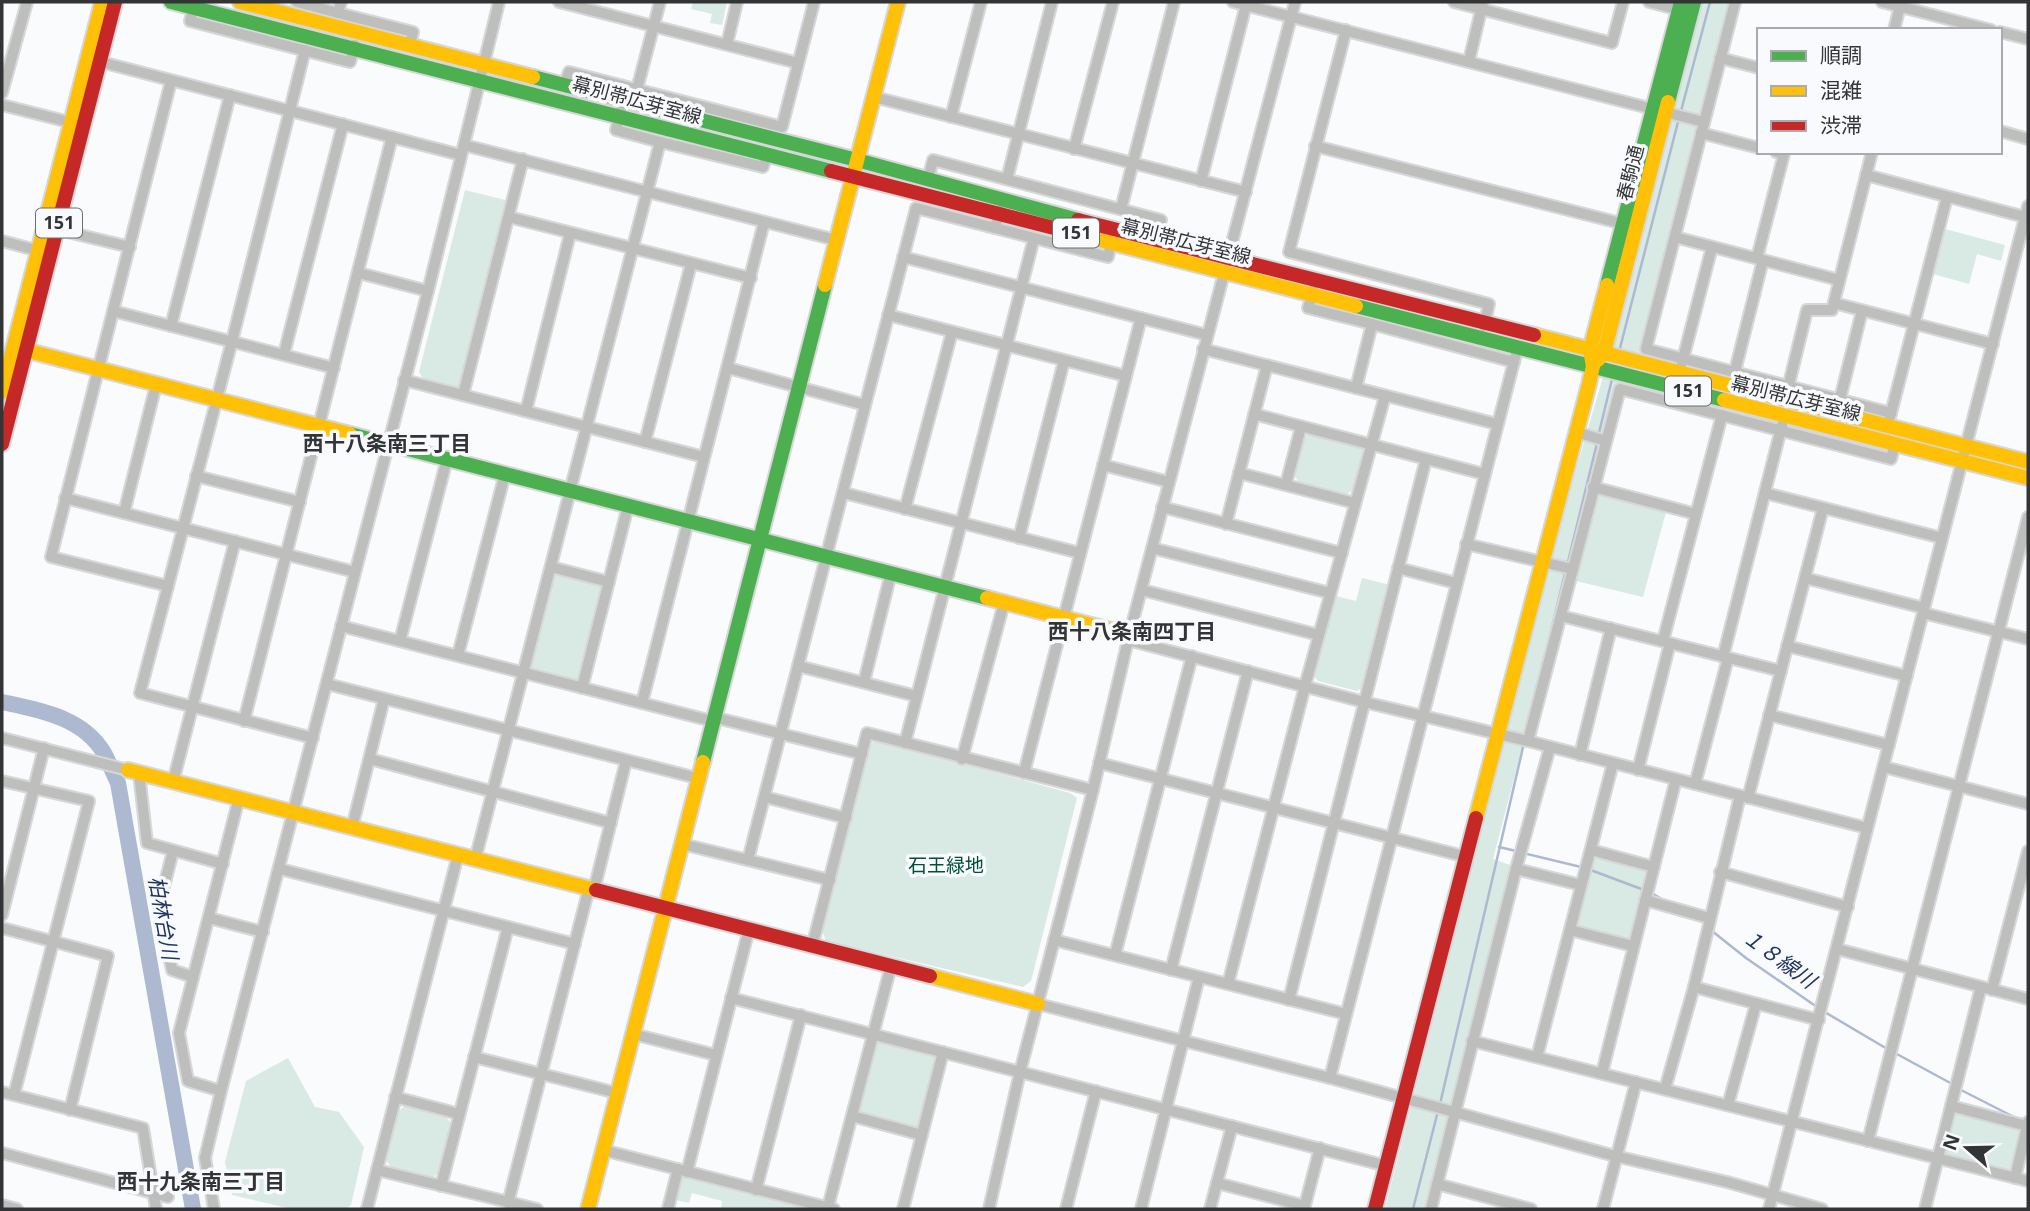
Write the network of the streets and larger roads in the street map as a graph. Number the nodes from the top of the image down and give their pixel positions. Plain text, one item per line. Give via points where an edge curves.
1 (27, 2) edge
2 (102, 2) edge
3 (115, 2) edge
4 (172, 2) edge
5 (297, 2) edge
6 (499, 2) edge
7 (559, 2) edge
8 (660, 2) edge
9 (737, 2) edge
10 (814, 2) edge
11 (898, 2) edge
12 (981, 2) edge
13 (1052, 2) edge
14 (1113, 2) edge
15 (1174, 2) edge
16 (1233, 2) edge
17 (1295, 2) edge
18 (1454, 2) edge
19 (1623, 2) edge
20 (1649, 2) edge
21 (1735, 2) edge
22 (1882, 2) edge
23 (248, 3) edge
24 (582, 5) edge
25 (1246, 5) junction
26 (1482, 5) edge
27 (1900, 6) junction
28 (340, 7) edge
29 (1686, 7) edge
30 (194, 8) junction
31 (1291, 16) junction
32 (247, 21) junction
33 (654, 25) junction
34 (1894, 28) edge
35 (1983, 28) edge
36 (1346, 30) junction
37 (358, 32) junction
38 (2002, 32) edge
39 (2028, 39) edge
40 (727, 44) junction
41 (410, 45) junction
42 (354, 48) junction
43 (305, 50) junction
44 (1720, 58) junction
45 (1469, 61) junction
46 (101, 62) junction
47 (798, 63) junction
48 (484, 64) junction
49 (1757, 67) edge
50 (481, 79) junction
51 (172, 81) junction
52 (564, 86) junction
53 (637, 89) junction
54 (2, 93) edge
55 (230, 95) junction
56 (874, 96) junction
57 (624, 101) junction
58 (2, 106) edge
59 (289, 110) junction
60 (1659, 110) junction
61 (620, 116) junction
62 (951, 117) junction
63 (736, 122) junction
64 (78, 124) junction
65 (343, 124) junction
66 (1702, 127) junction
67 (2002, 132) edge
68 (1019, 134) junction
69 (392, 137) junction
70 (2028, 139) edge
71 (660, 142) junction
72 (731, 144) junction
73 (1315, 146) junction
74 (1757, 147) edge
75 (1074, 149) junction
76 (463, 150) junction
77 (767, 154) junction
78 (1781, 154) edge
79 (1871, 154) edge
80 (523, 159) junction
81 (857, 160) junction
82 (1133, 163) junction
83 (1866, 175) junction
84 (852, 177) junction
85 (928, 179) junction
86 (1007, 179) junction
87 (1201, 181) junction
88 (648, 192) junction
89 (1246, 192) junction
90 (1947, 197) junction
91 (1001, 207) junction
92 (1121, 209) junction
93 (2027, 211) edge
94 (509, 217) junction
95 (764, 222) junction
96 (1624, 224) junction
97 (51, 228) junction
98 (995, 228) junction
99 (2025, 232) edge
100 (570, 234) junction
101 (1675, 237) junction
102 (1034, 238) junction
103 (836, 240) junction
104 (2, 241) edge
105 (1111, 242) junction
106 (1153, 246) junction
107 (130, 247) junction
108 (1712, 247) junction
109 (632, 249) junction
110 (45, 253) junction
111 (902, 257) junction
112 (1760, 259) junction
113 (691, 264) junction
114 (1225, 264) junction
115 (1361, 270) junction
116 (359, 274) junction
117 (751, 278) junction
118 (1839, 280) junction
119 (1314, 286) junction
120 (1020, 288) junction
121 (1356, 289) junction
122 (428, 291) junction
123 (1834, 303) junction
124 (113, 311) junction
125 (1862, 311) junction
126 (888, 315) junction
127 (1141, 318) junction
128 (1372, 324) junction
129 (1914, 324) junction
130 (171, 326) junction
131 (1483, 330) junction
132 (952, 332) junction
133 (1207, 335) junction
134 (232, 341) junction
135 (1993, 344) junction
136 (1006, 345) junction
137 (1518, 346) junction
138 (1203, 349) junction
139 (1597, 352) junction
140 (13, 354) edge
141 (284, 354) junction
142 (1064, 360) junction
143 (1514, 362) junction
144 (1267, 365) junction
145 (1681, 365) junction
146 (1593, 366) junction
147 (334, 368) junction
148 (728, 368) junction
149 (98, 369) junction
150 (1735, 371) junction
151 (1126, 376) junction
152 (404, 380) junction
153 (156, 385) junction
154 (798, 387) junction
155 (1356, 388) junction
156 (2, 392) edge
157 (1787, 392) junction
158 (463, 395) junction
159 (1674, 395) junction
160 (1385, 396) junction
161 (1840, 398) junction
162 (216, 400) junction
163 (865, 405) junction
164 (526, 411) junction
165 (1254, 414) junction
166 (1722, 415) junction
167 (1784, 415) junction
168 (1889, 419) junction
169 (1497, 424) junction
170 (319, 427) junction
171 (587, 427) junction
172 (1301, 427) junction
173 (1781, 430) junction
174 (1576, 432) junction
175 (2, 438) edge
176 (1606, 441) junction
177 (645, 442) junction
178 (1895, 443) junction
179 (388, 444) junction
180 (1372, 444) junction
181 (1967, 445) junction
182 (704, 457) junction
183 (447, 458) junction
184 (1426, 459) junction
185 (2028, 460) edge
186 (1962, 461) junction
187 (1103, 465) junction
188 (1239, 473) junction
189 (505, 474) junction
190 (1484, 474) junction
191 (196, 476) junction
192 (2028, 478) edge
193 (1169, 482) junction
194 (1286, 484) junction
195 (1593, 486) junction
196 (571, 490) junction
197 (844, 493) junction
198 (1765, 493) junction
199 (65, 498) junction
200 (300, 502) junction
201 (1355, 503) junction
202 (628, 506) junction
203 (1162, 507) junction
204 (1823, 508) junction
205 (905, 509) junction
206 (124, 513) junction
207 (1696, 514) junction
208 (2028, 517) edge
209 (689, 522) junction
210 (961, 524) junction
211 (1226, 524) junction
212 (183, 528) junction
213 (1019, 538) junction
214 (1942, 538) junction
215 (760, 539) junction
216 (235, 541) junction
217 (1466, 544) junction
218 (1152, 548) junction
219 (1342, 553) junction
220 (1080, 554) junction
221 (287, 556) junction
222 (826, 557) junction
223 (1542, 562) junction
224 (551, 567) junction
225 (1398, 568) junction
226 (1572, 569) junction
227 (355, 572) junction
228 (891, 573) junction
229 (1805, 578) junction
230 (609, 582) junction
231 (1456, 583) junction
232 (167, 586) junction
233 (945, 587) junction
234 (1142, 590) junction
235 (1330, 593) junction
236 (1004, 603) junction
237 (1924, 611) junction
238 (1561, 615) junction
239 (1064, 617) junction
240 (341, 626) junction
241 (1611, 628) junction
242 (2000, 632) junction
243 (1319, 635) junction
244 (1129, 637) junction
245 (2028, 639) edge
246 (400, 640) junction
247 (1667, 642) junction
248 (1787, 646) junction
249 (458, 655) junction
250 (1192, 656) junction
251 (1726, 657) junction
252 (797, 666) junction
253 (1248, 671) junction
254 (1781, 671) junction
255 (523, 672) junction
256 (1908, 676) junction
257 (864, 682) junction
258 (327, 684) junction
259 (1305, 686) junction
260 (582, 688) junction
261 (916, 696) junction
262 (384, 699) junction
263 (1364, 702) junction
264 (642, 703) junction
265 (192, 707) junction
266 (1769, 715) junction
267 (1422, 716) junction
268 (713, 719) junction
269 (244, 720) junction
270 (508, 731) junction
271 (780, 734) junction
272 (1498, 735) junction
273 (2, 738) edge
274 (313, 738) junction
275 (1528, 741) junction
276 (905, 743) junction
277 (1889, 745) junction
278 (1550, 747) junction
279 (44, 748) junction
280 (862, 754) junction
281 (1580, 755) junction
282 (370, 759) junction
283 (962, 759) junction
284 (626, 761) junction
285 (1099, 763) junction
286 (1613, 763) junction
287 (1884, 767) junction
288 (1639, 770) junction
289 (134, 771) junction
290 (1024, 774) junction
291 (697, 778) junction
292 (1161, 779) junction
293 (1676, 779) junction
294 (2, 780) edge
295 (173, 782) junction
296 (1695, 784) junction
297 (1960, 786) junction
298 (34, 789) junction
299 (1093, 790) junction
300 (492, 793) junction
301 (1216, 794) junction
302 (765, 797) junction
303 (1744, 797) junction
304 (239, 798) junction
305 (2028, 803) edge
306 (1273, 808) junction
307 (293, 812) junction
308 (846, 818) junction
309 (611, 822) junction
310 (1334, 823) junction
311 (352, 828) junction
312 (1867, 828) junction
313 (1391, 838) junction
314 (682, 844) junction
315 (1591, 850) junction
316 (2028, 851) edge
317 (173, 852) junction
318 (458, 855) junction
319 (1467, 857) junction
320 (475, 860) junction
321 (748, 860) junction
322 (223, 864) junction
323 (1654, 867) junction
324 (279, 869) junction
325 (1516, 869) junction
326 (1720, 872) junction
327 (830, 880) junction
328 (1581, 885) junction
329 (591, 889) junction
330 (1645, 900) junction
331 (664, 907) junction
332 (1848, 907) junction
333 (443, 911) junction
334 (2, 915) edge
335 (209, 918) junction
336 (1709, 918) junction
337 (2, 928) edge
338 (508, 928) junction
339 (748, 929) junction
340 (1570, 930) junction
341 (263, 932) junction
342 (1054, 940) junction
343 (52, 941) junction
344 (575, 944) junction
345 (1633, 946) junction
346 (812, 947) junction
347 (1838, 949) junction
348 (1115, 955) junction
349 (891, 966) junction
350 (1913, 969) junction
351 (1171, 970) junction
352 (193, 977) junction
353 (1199, 977) junction
354 (1228, 984) junction
355 (1694, 987) junction
356 (1987, 988) junction
357 (731, 998) junction
358 (2028, 999) edge
359 (1289, 1000) junction
360 (1038, 1004) junction
361 (1756, 1004) junction
362 (1346, 1014) junction
363 (801, 1015) junction
364 (1819, 1020) junction
365 (873, 1033) junction
366 (633, 1034) junction
367 (1472, 1041) junction
368 (1183, 1042) junction
369 (943, 1052) junction
370 (716, 1055) junction
371 (474, 1057) junction
372 (1537, 1057) junction
373 (1020, 1072) junction
374 (1602, 1073) junction
375 (541, 1074) junction
376 (1329, 1078) junction
377 (1636, 1082) junction
378 (1665, 1089) junction
379 (221, 1091) junction
380 (1096, 1091) junction
381 (2, 1092) edge
382 (617, 1093) junction
383 (14, 1095) junction
384 (395, 1097) junction
385 (1404, 1099) junction
386 (1728, 1105) junction
387 (1951, 1106) junction
388 (70, 1110) junction
389 (1166, 1110) junction
390 (1454, 1113) junction
391 (459, 1114) junction
392 (852, 1116) junction
393 (1793, 1122) junction
394 (2028, 1124) edge
395 (1232, 1126) junction
396 (922, 1135) junction
397 (1868, 1141) junction
398 (1320, 1148) junction
399 (603, 1150) junction
400 (2, 1153) edge
401 (1615, 1156) junction
402 (1937, 1160) junction
403 (1387, 1166) junction
404 (377, 1170) junction
405 (682, 1170) junction
406 (2015, 1178) junction
407 (2028, 1181) edge
408 (1217, 1183) junction
409 (1437, 1184) junction
410 (441, 1186) junction
411 (756, 1190) junction
412 (155, 1193) junction
413 (1773, 1196) junction
414 (167, 1197) dead end
415 (509, 1203) junction
416 (2, 1205) edge
417 (832, 1208) edge
418 (1304, 1208) edge
419 (1517, 1208) edge
420 (17, 1209) edge
421 (156, 1209) edge
422 (216, 1209) edge
423 (368, 1209) edge
424 (537, 1209) edge
425 (588, 1209) edge
426 (667, 1209) edge
427 (902, 1209) edge
428 (989, 1209) edge
429 (1066, 1209) edge
430 (1141, 1209) edge
431 (1210, 1209) edge
432 (1376, 1209) edge
433 (1431, 1209) edge
434 (1531, 1209) edge
435 (1603, 1209) edge
436 (1769, 1209) edge
437 (1822, 1209) edge
438 (1925, 1209) edge

1 - 54 street
2 - 64 street, 151
3 - 46 street, 151
4 - 30 street, 幕別帯広芽室線 / 151
5 - 28 street
6 - 48 street
7 - 24 street
8 - 33 street
9 - 40 street
10 - 47 street
11 - 56 street
12 - 62 street
13 - 68 street
14 - 75 street
15 - 82 street
16 - 25 street
17 - 31 street
18 - 26 street
19 - 26 street via 1612,43
20 - 29 street
21 - 44 street
22 - 27 street
23 - 32 street
23 - 37 street, 幕別帯広芽室線 / 151
24 - 33 street
25 - 31 street
25 - 87 street
26 - 45 street
27 - 34 street
27 - 35 street
28 - 41 street via 413,32
29 - 60 street, 春駒通
30 - 32 street, 幕別帯広芽室線 / 151
30 - 43 street via 190,21
31 - 36 street
31 - 89 street
32 - 42 street, 幕別帯広芽室線 / 151
33 - 40 street
33 - 53 street
36 - 45 street
36 - 73 street
37 - 41 street, 幕別帯広芽室線 / 151
37 - 42 street
38 - 39 street
40 - 47 street
41 - 48 street, 幕別帯広芽室線 / 151
42 - 43 street via 350,62
42 - 50 street, 幕別帯広芽室線 / 151
43 - 59 street
44 - 49 street
44 - 66 street
45 - 60 street
46 - 51 street
46 - 64 street, 151
47 - 63 street via 782,127
48 - 50 street
48 - 52 street, 幕別帯広芽室線 / 151
50 - 61 street, 幕別帯広芽室線 / 151
50 - 76 street
51 - 55 street
51 - 107 street
52 - 53 street via 569,72
52 - 57 street, 幕別帯広芽室線 / 151
53 - 63 street
55 - 59 street
55 - 130 street
56 - 62 street
56 - 81 street
57 - 61 street
57 - 63 street, 幕別帯広芽室線 / 151
58 - 64 street
59 - 65 street
59 - 134 street
60 - 66 street
60 - 96 street, 春駒通
60 - 139 street, 春駒通
61 - 71 street via 616,130
61 - 72 street, 幕別帯広芽室線 / 151
62 - 68 street
63 - 72 street
63 - 81 street, 幕別帯広芽室線 / 151
64 - 97 street, 151
65 - 69 street
65 - 141 street
66 - 74 street
66 - 101 street
67 - 70 street
68 - 75 street
68 - 86 street
69 - 76 street
69 - 116 street
71 - 77 street via 763,167
71 - 88 street
72 - 77 street, 幕別帯広芽室線 / 151
73 - 96 street
73 - 115 street via 1289,252
75 - 82 street
76 - 80 street
76 - 122 street
77 - 84 street, 幕別帯広芽室線 / 151
78 - 112 street
79 - 83 street
80 - 88 street
80 - 94 street
81 - 84 street
81 - 85 street, 幕別帯広芽室線 / 151
82 - 87 street
82 - 92 street
83 - 90 street
83 - 118 street
84 - 91 street, 幕別帯広芽室線 / 151
84 - 103 street
85 - 86 street via 933,160
85 - 91 street, 幕別帯広芽室線 / 151
86 - 92 street
87 - 89 street
88 - 95 street
88 - 109 street
89 - 114 street
90 - 93 street
90 - 129 street
91 - 98 street
91 - 105 street, 幕別帯広芽室線 / 151
91 - 106 street, 幕別帯広芽室線 / 151
92 - 106 street via 1161,220
93 - 99 street
94 - 100 street
94 - 158 street
95 - 103 street
95 - 117 street
96 - 139 street, 春駒通
97 - 107 street
97 - 110 street, 151
98 - 102 street
98 - 111 street via 916,208
99 - 135 street
100 - 109 street
100 - 164 street
101 - 108 street
101 - 145 street via 1646,349
102 - 105 street via 1108,257
102 - 120 street
103 - 154 street
104 - 110 street
105 - 106 street, 幕別帯広芽室線 / 151
106 - 114 street, 幕別帯広芽室線 / 151
107 - 124 street
108 - 112 street
108 - 145 street
109 - 113 street
109 - 171 street
110 - 140 street, 151
111 - 120 street
111 - 126 street
112 - 118 street
112 - 150 street
113 - 117 street
113 - 177 street
114 - 119 street, 幕別帯広芽室線 / 151
114 - 133 street
115 - 121 street
115 - 131 street via 1489,304
116 - 122 street
116 - 147 street
117 - 148 street
118 - 123 street
119 - 121 street, 幕別帯広芽室線 / 151
119 - 128 street via 1308,308
119 - 131 street, 幕別帯広芽室線 / 151
120 - 127 street
120 - 136 street
121 - 131 street, 幕別帯広芽室線 / 151
122 - 152 street
123 - 125 street
123 - 157 street via 1832,310 1807,310
124 - 130 street
124 - 149 street
125 - 129 street
125 - 161 street
126 - 132 street
126 - 163 street
127 - 133 street
127 - 151 street
128 - 143 street
128 - 155 street
129 - 135 street
129 - 168 street
130 - 134 street
131 - 137 street, 幕別帯広芽室線 / 151
131 - 139 street, 幕別帯広芽室線 / 151
132 - 136 street
132 - 205 street
133 - 138 street
134 - 141 street
134 - 162 street
135 - 181 street
136 - 142 street
136 - 210 street
137 - 143 street
137 - 146 street, 幕別帯広芽室線 / 151
138 - 144 street
138 - 193 street
139 - 145 street, 幕別帯広芽室線 / 151
139 - 146 street
140 - 149 street
140 - 156 street, 151
140 - 175 street, 151
141 - 147 street
142 - 151 street
142 - 213 street
143 - 169 street
144 - 155 street
144 - 165 street
145 - 150 street
145 - 157 street, 幕別帯広芽室線 / 151
146 - 159 street, 幕別帯広芽室線 / 151
146 - 174 street
147 - 170 street
148 - 154 street
148 - 182 street
149 - 153 street
149 - 199 street
150 - 157 street
151 - 187 street
152 - 158 street
152 - 179 street
153 - 162 street
153 - 206 street
154 - 163 street
154 - 215 street
155 - 160 street
157 - 161 street
157 - 167 street
157 - 168 street, 幕別帯広芽室線 / 151
158 - 164 street
159 - 166 street
159 - 167 street, 幕別帯広芽室線 / 151
159 - 176 street via 1620,389
160 - 169 street
160 - 180 street
161 - 168 street
162 - 170 street
162 - 191 street
163 - 197 street
164 - 171 street
165 - 172 street
165 - 188 street
166 - 173 street
166 - 207 street
167 - 173 street
167 - 178 street, 幕別帯広芽室線 / 151
168 - 181 street, 幕別帯広芽室線 / 151
169 - 190 street
170 - 179 street
170 - 200 street
171 - 177 street
171 - 196 street
172 - 180 street
172 - 194 street
173 - 178 street via 1891,459
173 - 198 street
174 - 176 street
174 - 223 street
176 - 195 street
177 - 182 street
178 - 186 street, 幕別帯広芽室線 / 151
179 - 183 street
179 - 227 street
180 - 184 street
180 - 201 street
181 - 185 street, 幕別帯広芽室線 / 151
181 - 186 street
182 - 209 street
183 - 189 street
183 - 246 street
184 - 190 street
184 - 225 street
186 - 192 street, 幕別帯広芽室線 / 151
186 - 214 street
187 - 193 street
187 - 220 street
188 - 194 street
188 - 211 street
189 - 196 street
189 - 249 street
190 - 217 street
191 - 200 street
191 - 212 street
193 - 203 street
194 - 201 street
195 - 207 street
195 - 226 street
196 - 202 street
196 - 224 street
197 - 205 street
197 - 222 street
198 - 204 street
198 - 251 street
199 - 206 street
199 - 232 street via 51,557
200 - 221 street
201 - 219 street
202 - 209 street
202 - 230 street
203 - 211 street
203 - 218 street
204 - 214 street
204 - 229 street
205 - 210 street
206 - 212 street
207 - 247 street
208 - 242 street
209 - 215 street
209 - 264 street
210 - 213 street
210 - 233 street
211 - 219 street
212 - 216 street
212 - 232 street
213 - 220 street
214 - 237 street
215 - 222 street
215 - 268 street
216 - 221 street
216 - 265 street
217 - 223 street
217 - 231 street
218 - 234 street
218 - 235 street
219 - 235 street
220 - 239 street
221 - 227 street
221 - 269 street
222 - 228 street
222 - 252 street
223 - 226 street
223 - 272 street
224 - 230 street
224 - 255 street
225 - 231 street
225 - 263 street
226 - 238 street
227 - 240 street
228 - 233 street
228 - 257 street
229 - 237 street
229 - 248 street
230 - 260 street
231 - 267 street
232 - 265 street via 140,693
233 - 236 street
233 - 261 street
234 - 243 street
234 - 244 street
235 - 243 street
236 - 239 street
236 - 283 street
237 - 242 street
237 - 256 street
238 - 241 street
238 - 275 street
239 - 244 street
239 - 290 street
240 - 246 street
240 - 258 street
241 - 247 street
241 - 281 street
242 - 245 street
242 - 297 street
243 - 259 street
244 - 250 street
244 - 285 street
246 - 249 street
247 - 251 street
247 - 288 street
248 - 254 street
248 - 256 street
249 - 255 street
250 - 253 street
250 - 292 street
251 - 254 street
251 - 296 street
252 - 257 street
252 - 271 street
253 - 259 street
253 - 301 street
254 - 266 street
255 - 260 street
255 - 270 street
256 - 277 street
257 - 261 street
258 - 262 street
258 - 274 street
259 - 263 street
259 - 306 street
260 - 264 street
261 - 276 street
262 - 270 street
262 - 282 street
263 - 267 street
263 - 310 street
264 - 268 street
265 - 269 street
265 - 295 street
266 - 277 street
266 - 303 street
267 - 272 street
267 - 313 street
268 - 271 street
268 - 291 street
269 - 274 street
270 - 284 street
270 - 300 street
271 - 280 street
271 - 302 street
272 - 275 street
272 - 319 street
273 - 279 street
274 - 307 street
275 - 278 street
276 - 280 street via 867,733
276 - 283 street
277 - 287 street
278 - 281 street
278 - 325 street
279 - 289 street
279 - 298 street
280 - 308 street
281 - 286 street
282 - 300 street
282 - 311 street
283 - 290 street
284 - 291 street
284 - 309 street
285 - 292 street
285 - 299 street
286 - 288 street
286 - 315 street
287 - 297 street
287 - 312 street
288 - 293 street
289 - 295 street
289 - 317 street via 146,844
290 - 299 street
291 - 314 street
292 - 301 street
292 - 348 street
293 - 296 street
293 - 323 street
294 - 298 street
295 - 304 street
296 - 303 street
297 - 305 street
297 - 350 street
298 - 334 street
298 - 343 street via 89,801
299 - 342 street
300 - 309 street
300 - 320 street
301 - 306 street
301 - 351 street
302 - 308 street
302 - 321 street
303 - 312 street
303 - 326 street
304 - 307 street
304 - 322 street
306 - 310 street
306 - 354 street
307 - 311 street
307 - 324 street
308 - 327 street
309 - 329 street
310 - 313 street
310 - 359 street
311 - 318 street
312 - 332 street
313 - 319 street
313 - 362 street
314 - 321 street
314 - 331 street
315 - 323 street
315 - 328 street
316 - 356 street
317 - 322 street
317 - 352 street via 159,906 172,970
318 - 320 street
318 - 333 street
319 - 385 street
320 - 329 street
321 - 327 street
322 - 335 street
323 - 330 street
324 - 333 street
324 - 341 street
325 - 328 street
325 - 367 street
326 - 332 street
326 - 336 street
327 - 346 street
328 - 340 street
329 - 331 street
329 - 344 street
330 - 336 street
330 - 345 street
331 - 339 street
331 - 366 street
332 - 347 street
333 - 338 street
333 - 384 street
335 - 341 street
335 - 352 street
336 - 355 street
337 - 343 street
338 - 344 street
338 - 371 street
339 - 346 street
339 - 357 street
340 - 345 street
340 - 372 street
341 - 379 street
342 - 348 street
342 - 360 street
343 - 383 street
343 - 388 street via 107,956
344 - 375 street
345 - 374 street
346 - 349 street
347 - 350 street
347 - 364 street
348 - 351 street
349 - 360 street
349 - 365 street
350 - 356 street
350 - 397 street
351 - 353 street
352 - 379 street via 179,1033 188,1082
353 - 354 street
353 - 368 street
354 - 359 street
355 - 361 street
355 - 378 street
356 - 358 street
356 - 387 street
357 - 363 street
357 - 370 street
359 - 362 street
360 - 368 street
360 - 373 street
361 - 364 street
361 - 386 street
362 - 376 street
363 - 365 street
363 - 411 street
364 - 393 street
365 - 369 street
365 - 392 street
366 - 370 street
366 - 382 street
367 - 372 street
367 - 390 street
368 - 376 street
368 - 389 street
369 - 373 street
369 - 396 street
370 - 405 street
371 - 375 street
371 - 391 street
372 - 374 street
373 - 380 street
373 - 428 street
374 - 377 street
375 - 382 street
375 - 415 street
376 - 385 street
377 - 378 street
377 - 401 street
378 - 386 street
379 - 422 street via 205,1158
380 - 389 street
380 - 429 street
381 - 383 street
382 - 399 street
383 - 388 street
384 - 391 street
384 - 404 street
385 - 390 street
385 - 403 street
386 - 393 street
387 - 394 street
387 - 402 street
388 - 412 street via 143,1128
389 - 395 street
389 - 430 street
390 - 401 street
390 - 409 street
391 - 410 street
392 - 396 street
392 - 417 street
393 - 397 street
393 - 413 street
394 - 406 street
395 - 398 street
395 - 408 street
396 - 427 street
397 - 402 street
398 - 403 street
398 - 418 street
399 - 405 street
399 - 425 street
400 - 412 street
401 - 413 street
401 - 435 street
402 - 406 street
402 - 438 street
403 - 432 street
404 - 410 street
404 - 423 street
405 - 411 street
405 - 426 street
406 - 407 street
408 - 418 street
408 - 431 street
409 - 419 street
409 - 433 street
410 - 415 street
411 - 417 street
412 - 414 street
412 - 421 street
413 - 436 street
413 - 437 street
415 - 424 street
416 - 420 street
419 - 434 street

